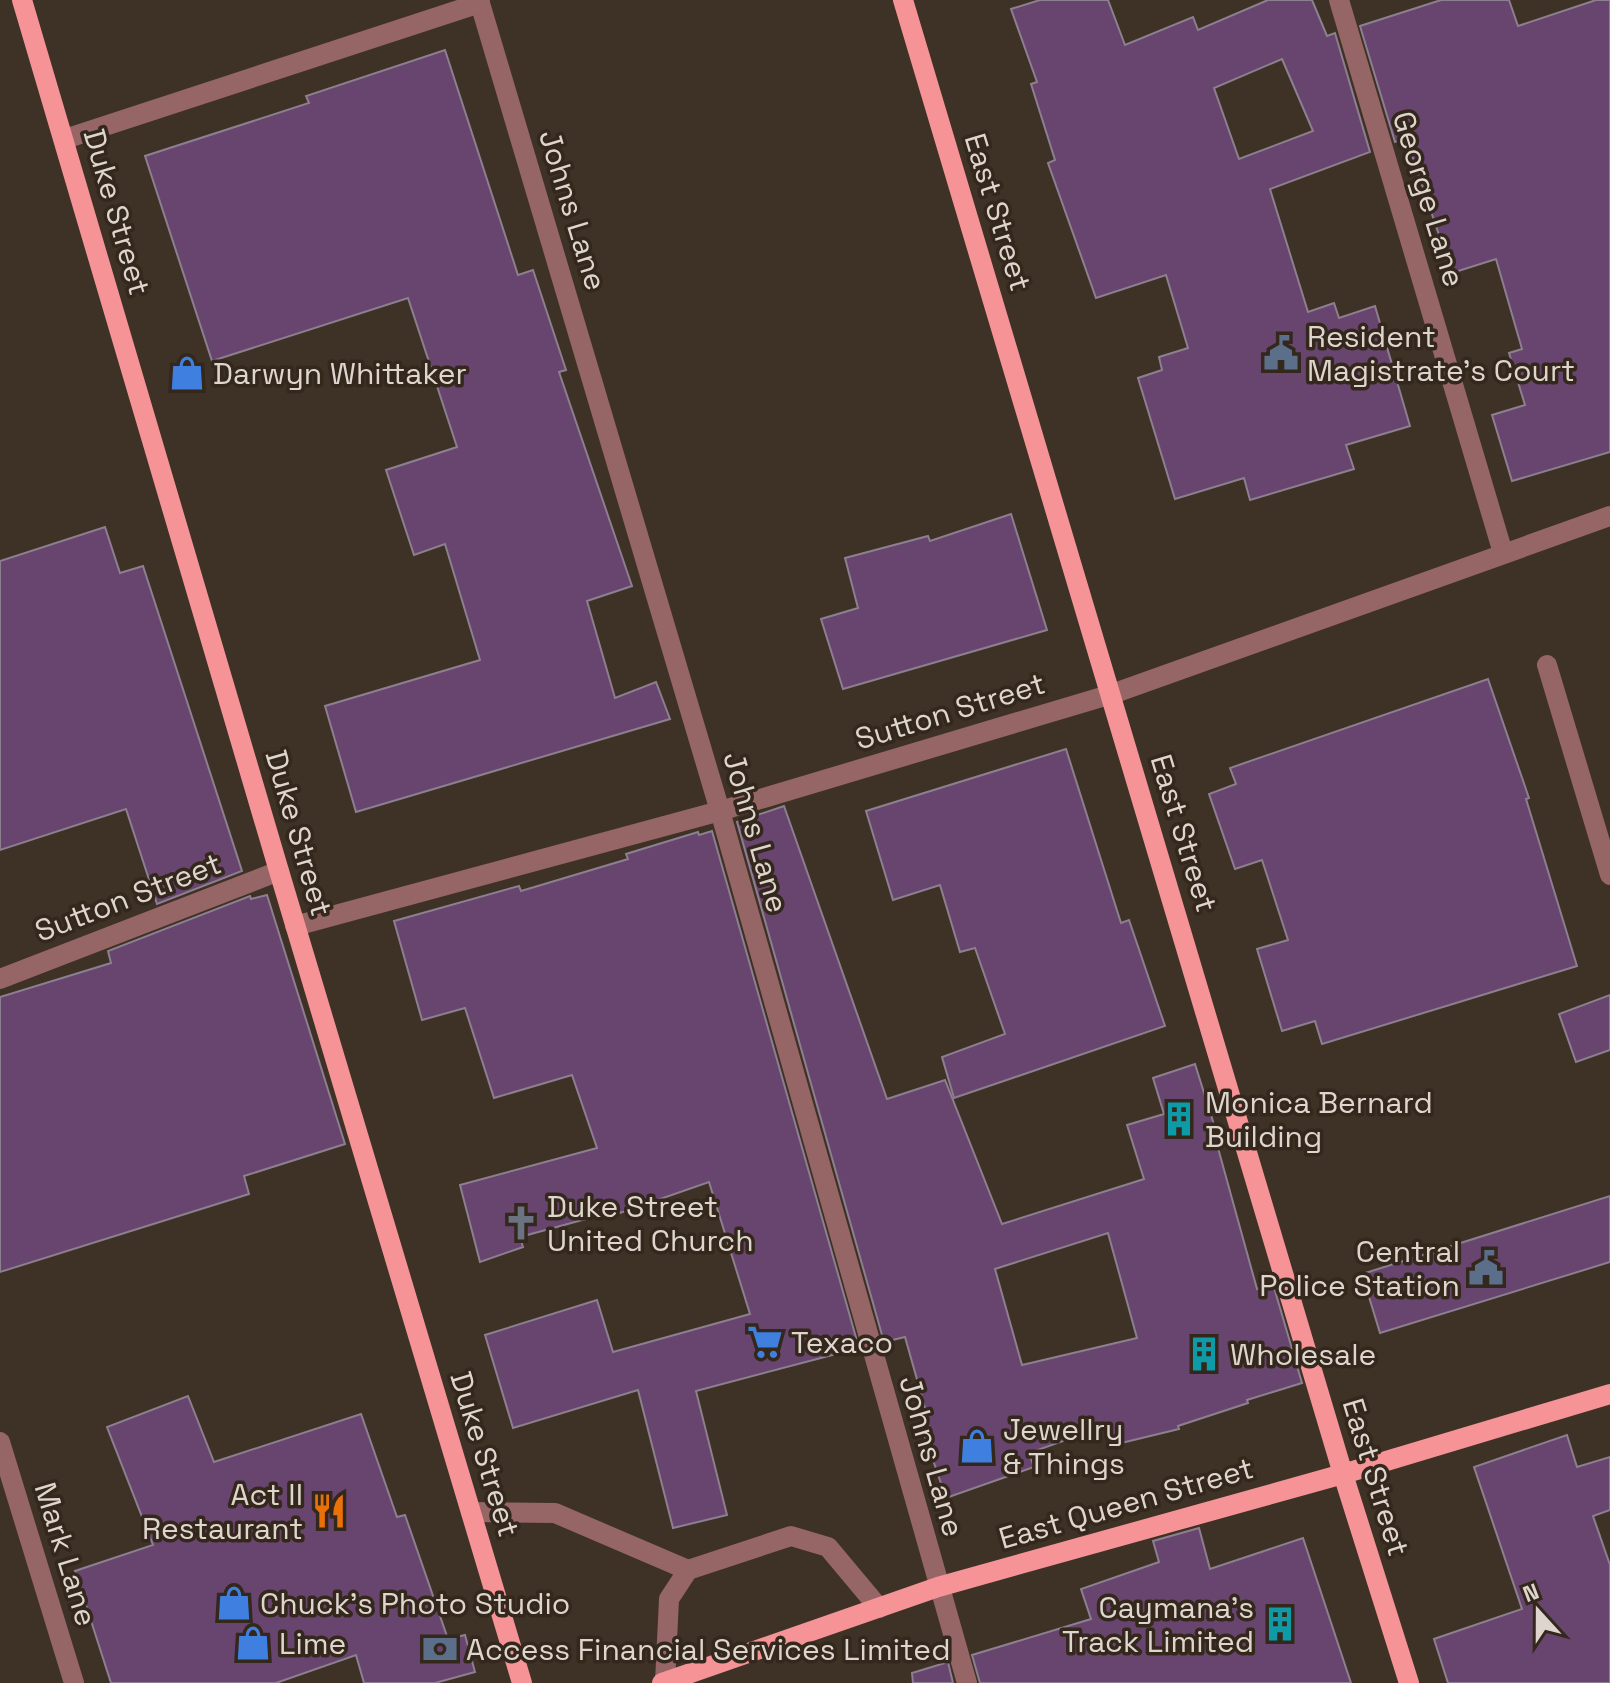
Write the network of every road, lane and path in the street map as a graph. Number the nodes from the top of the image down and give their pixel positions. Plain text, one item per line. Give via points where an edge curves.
1 (22, 0) edge
2 (903, 0) edge
3 (1339, 0) edge
4 (480, 2) edge
5 (65, 139) junction
6 (1610, 516) edge
7 (1503, 553) junction
8 (1547, 665) dead end
9 (1112, 694) junction
10 (720, 811) junction
11 (279, 871) junction
12 (1610, 875) edge
13 (295, 926) junction
14 (0, 979) edge
15 (1610, 1394) edge
16 (0, 1442) edge
17 (1343, 1474) junction
18 (471, 1512) junction
19 (688, 1570) junction
20 (938, 1587) junction
21 (879, 1608) junction
22 (663, 1682) edge
23 (74, 1683) edge
24 (522, 1683) edge
25 (967, 1683) edge
26 (1409, 1683) edge

1 - 5 main road, Duke Street
2 - 9 main road, East Street
3 - 7 street, George Lane
4 - 5 street
4 - 10 street, Johns Lane
5 - 11 main road, Duke Street
6 - 7 street, Sutton Street
7 - 9 street, Sutton Street
8 - 12 street
9 - 10 street, Sutton Street
9 - 17 main road, East Street
10 - 13 street, Sutton Street
10 - 20 street, Johns Lane
11 - 13 main road, Duke Street
11 - 14 street, Sutton Street
13 - 18 main road, Duke Street
15 - 17 main road, East Queen Street
16 - 23 street, Mark Lane
17 - 20 main road, East Queen Street
17 - 26 main road, East Street
18 - 19 street via 555,1513
18 - 24 main road, Duke Street
19 - 21 street via 791,1536 828,1547
19 - 22 street via 669,1599
20 - 21 main road, East Queen Street
20 - 25 street, Johns Lane
21 - 22 main road, East Queen Street

